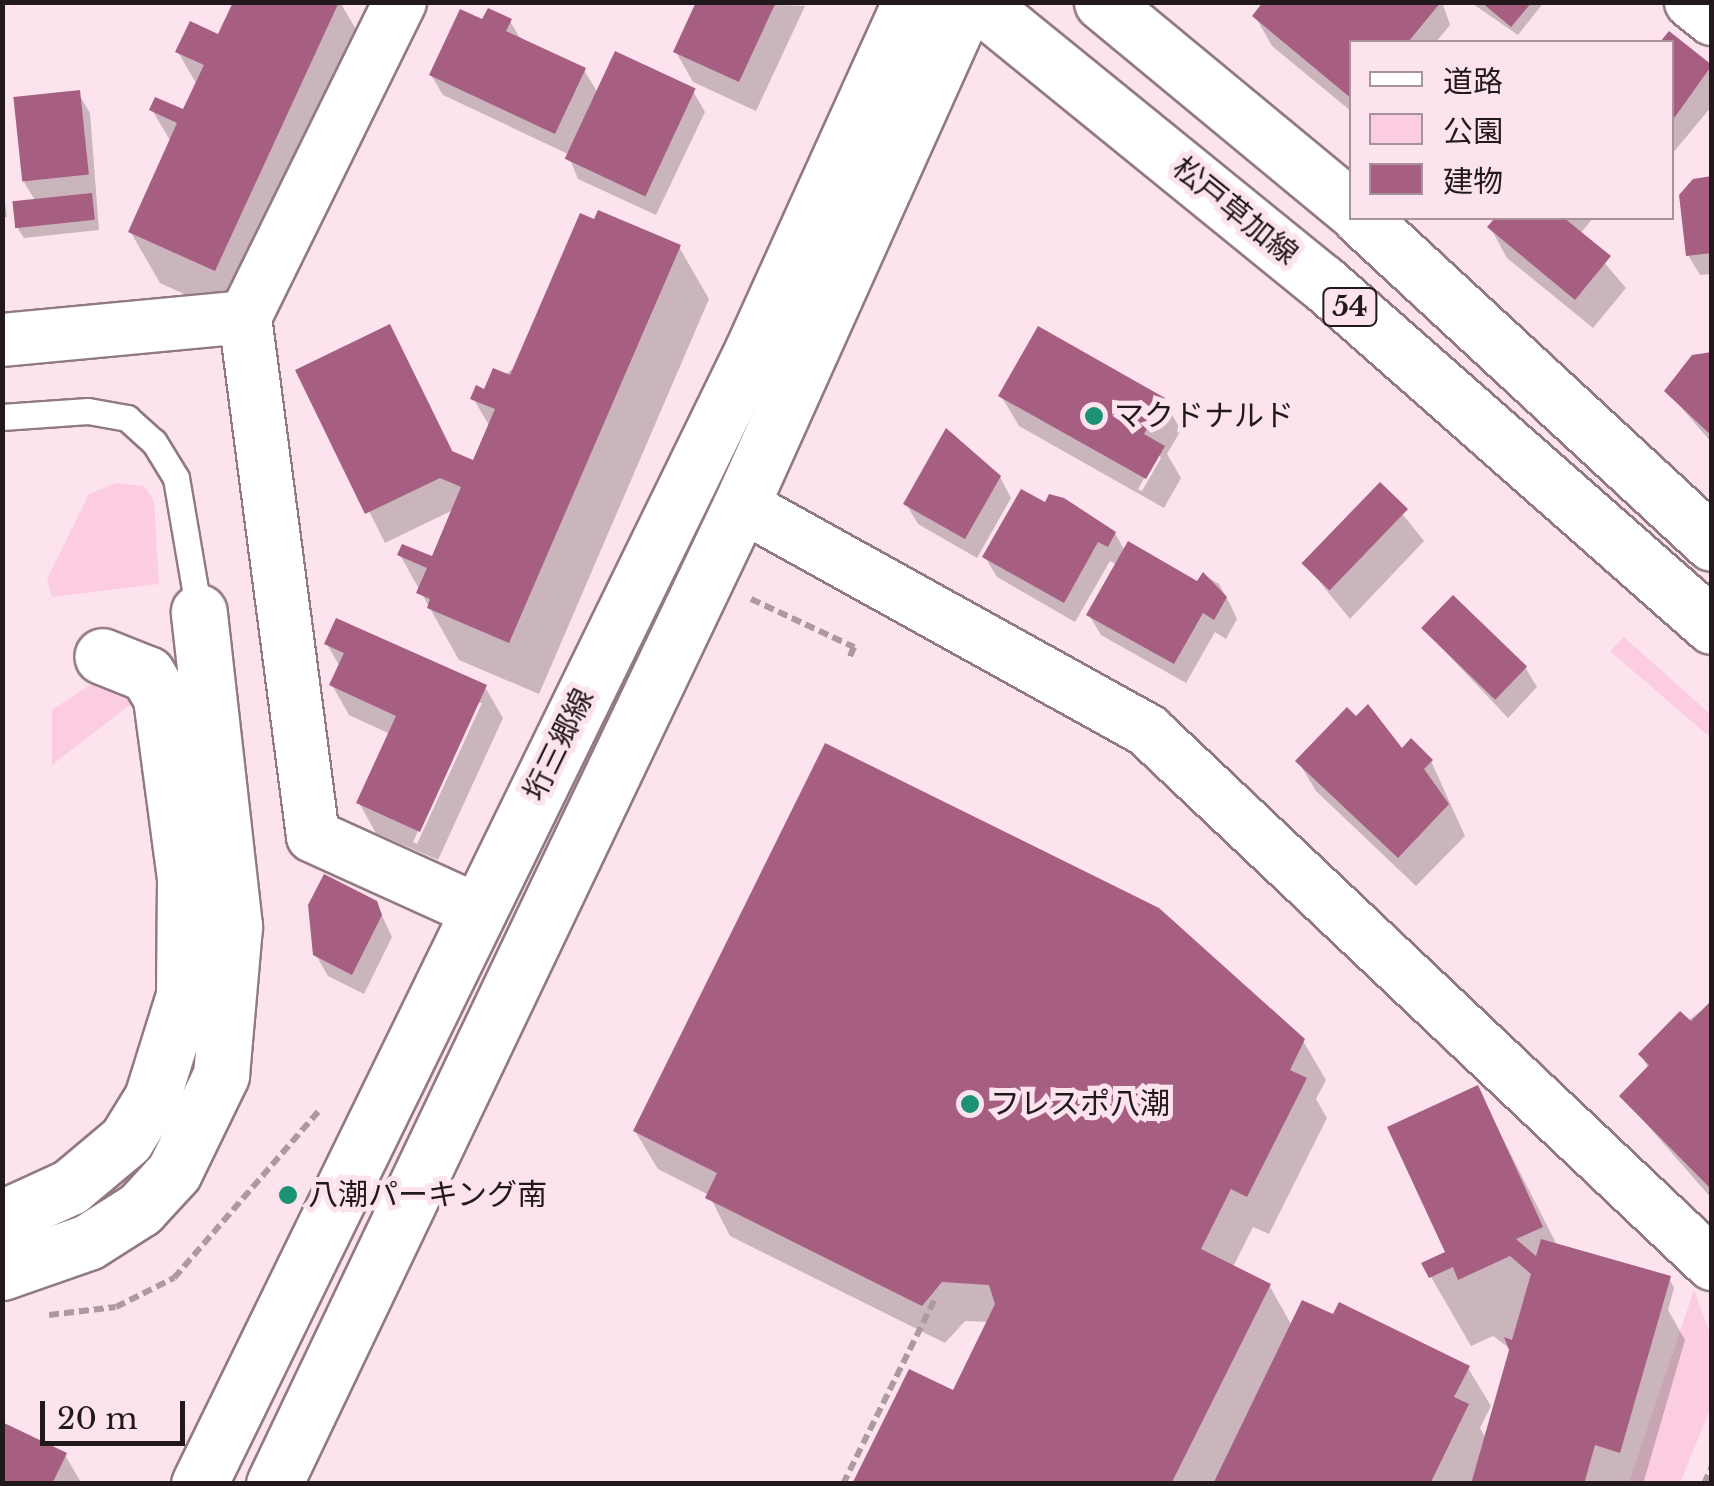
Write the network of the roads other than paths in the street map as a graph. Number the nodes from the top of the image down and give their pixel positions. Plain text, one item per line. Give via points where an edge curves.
1 (400, 2) edge
2 (910, 2) edge
3 (967, 2) edge
4 (977, 2) edge
5 (1102, 2) edge
6 (1691, 2) edge
7 (1712, 19) edge
8 (1349, 207) edge
9 (1364, 220) edge
10 (245, 317) junction
11 (2, 340) edge
12 (2, 417) edge
13 (741, 505) junction
14 (1710, 538) edge
15 (200, 612) joint
16 (1712, 626) edge
17 (102, 656) dead end
18 (478, 911) junction
19 (2, 1218) edge
20 (1712, 1264) edge
21 (2, 1272) edge
22 (199, 1484) edge
23 (274, 1484) edge

1 - 10 street
2 - 18 main road, 垳三郷線
3 - 13 main road, 垳三郷線
4 - 16 main road, 松戸草加線 / 54 via 1322,282
5 - 8 main road
6 - 7 street
9 - 14 main road, 54
10 - 11 street
10 - 18 street via 313,836
12 - 15 lane via 114,416 154,442 176,478
13 - 20 street via 1148,730
13 - 23 main road, 垳三郷線
15 - 21 main road via 234,926 221,1075 174,1172 140,1210 88,1242
17 - 19 main road via 147,674 161,697 182,842 184,995 152,1098 126,1140 70,1187
18 - 22 main road, 垳三郷線

